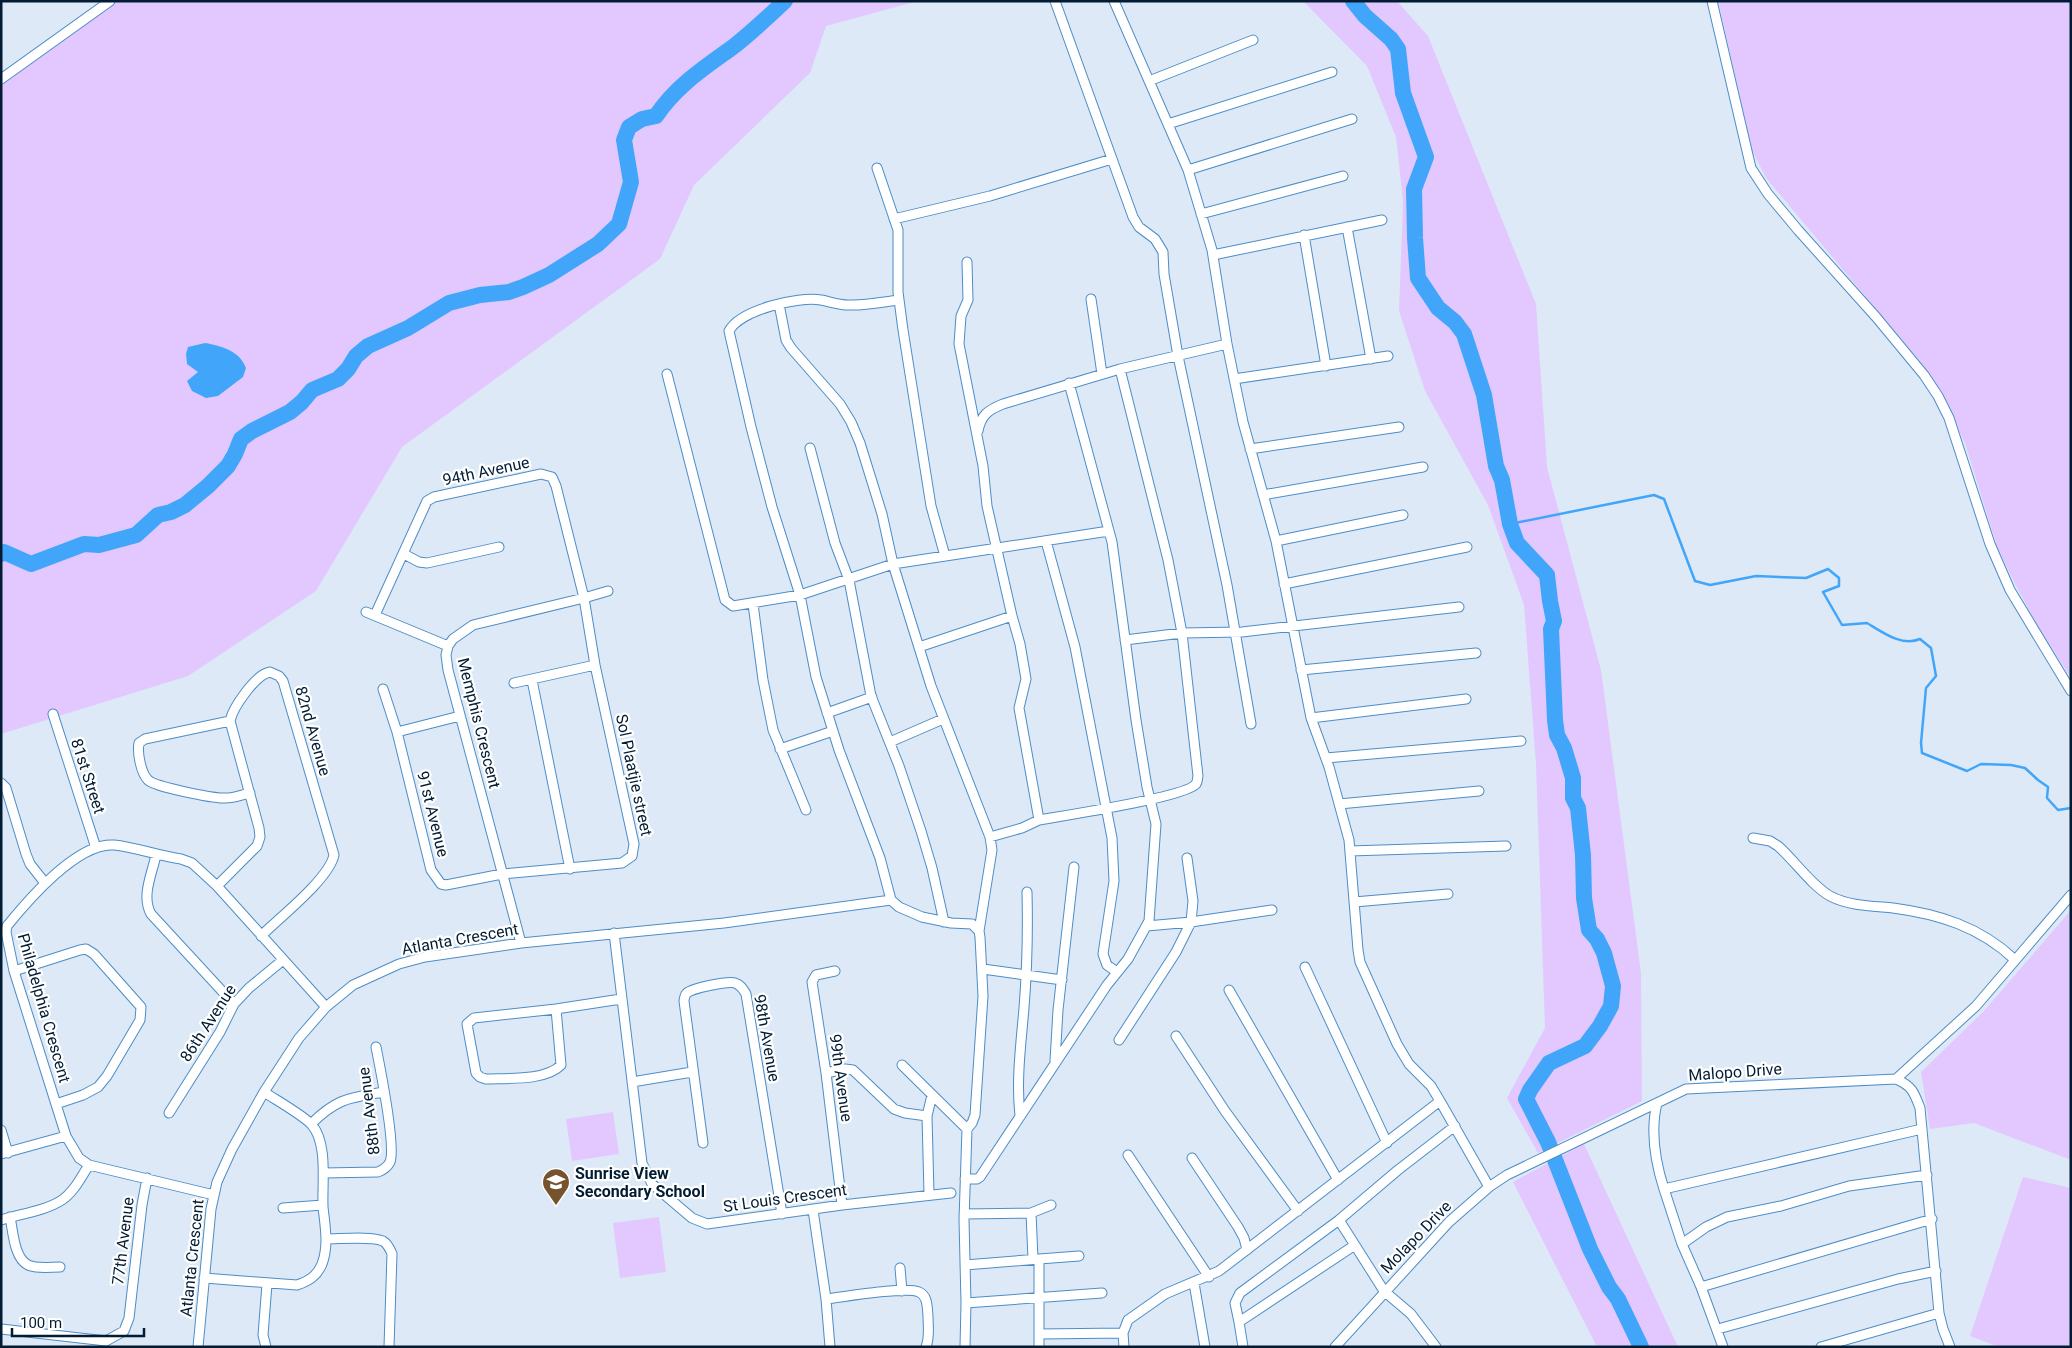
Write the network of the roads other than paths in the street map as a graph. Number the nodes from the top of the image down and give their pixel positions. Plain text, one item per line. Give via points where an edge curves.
1 (110, 1) edge
2 (1055, 1) edge
3 (1114, 1) edge
4 (1712, 1) edge
5 (1253, 40) dead end
6 (1332, 72) dead end
7 (1, 79) edge
8 (1149, 82) junction
9 (1352, 119) dead end
10 (1168, 124) junction
11 (1112, 159) junction
12 (877, 168) dead end
13 (1188, 170) junction
14 (1343, 176) dead end
15 (1201, 214) junction
16 (894, 219) junction
17 (1382, 220) dead end
18 (1347, 227) junction
19 (1304, 236) junction
20 (1212, 255) junction
21 (967, 262) dead end
22 (1092, 299) dead end
23 (899, 300) junction
24 (779, 304) junction
25 (1227, 344) junction
26 (1178, 356) junction
27 (1388, 356) dead end
28 (1371, 359) junction
29 (1326, 366) junction
30 (1120, 369) junction
31 (667, 374) dead end
32 (1102, 374) junction
33 (1234, 379) junction
34 (1069, 383) junction
35 (1399, 427) dead end
36 (977, 434) junction
37 (810, 448) dead end
38 (1250, 449) junction
39 (1422, 467) dead end
40 (1263, 495) junction
41 (1403, 516) dead end
42 (1109, 531) junction
43 (1046, 541) junction
44 (1276, 542) junction
45 (499, 547) dead end
46 (996, 547) junction
47 (1467, 547) dead end
48 (404, 554) junction
49 (945, 556) junction
50 (893, 564) junction
51 (849, 580) junction
52 (1284, 584) junction
53 (608, 591) dead end
54 (800, 596) junction
55 (584, 598) junction
56 (753, 604) junction
57 (1459, 607) dead end
58 (366, 612) dead end
59 (375, 615) junction
60 (1012, 616) junction
61 (1292, 626) junction
62 (1234, 632) junction
63 (1182, 633) junction
64 (1125, 640) junction
65 (448, 646) junction
66 (919, 647) junction
67 (1476, 652) dead end
68 (595, 665) junction
69 (1301, 670) junction
70 (532, 680) junction
71 (514, 683) dead end
72 (383, 688) dead end
73 (2071, 691) edge
74 (872, 698) junction
75 (1466, 699) dead end
76 (827, 713) junction
77 (53, 714) dead end
78 (460, 716) junction
79 (1312, 718) junction
80 (944, 719) junction
81 (230, 721) junction
82 (1251, 724) dead end
83 (833, 731) junction
84 (397, 732) junction
85 (1521, 741) dead end
86 (890, 742) junction
87 (780, 749) junction
88 (1326, 758) junction
89 (1, 783) edge
90 (1479, 791) dead end
91 (250, 793) junction
92 (1151, 800) junction
93 (1339, 804) junction
94 (1106, 808) junction
95 (806, 810) dead end
96 (1039, 820) junction
97 (990, 837) junction
98 (1753, 838) dead end
99 (1506, 846) dead end
100 (96, 848) junction
101 (1350, 851) junction
102 (156, 855) junction
103 (1187, 858) dead end
104 (1074, 867) dead end
105 (570, 869) junction
106 (502, 874) junction
107 (46, 882) junction
108 (217, 886) junction
109 (1027, 892) dead end
110 (1448, 894) dead end
111 (2071, 895) edge
112 (891, 900) junction
113 (1354, 902) junction
114 (1272, 910) dead end
115 (944, 922) junction
116 (1191, 922) junction
117 (4, 925) edge
118 (1146, 926) junction
119 (979, 931) junction
120 (614, 933) junction
121 (261, 936) junction
122 (521, 944) junction
123 (283, 960) junction
124 (2014, 960) junction
125 (1305, 967) dead end
126 (983, 970) junction
127 (14, 971) junction
128 (835, 971) dead end
129 (1117, 972) junction
130 (1025, 976) junction
131 (1062, 980) junction
132 (1229, 990) dead end
133 (621, 999) junction
134 (234, 1004) junction
135 (326, 1007) junction
136 (556, 1009) junction
137 (1176, 1036) dead end
138 (1119, 1040) dead end
139 (376, 1047) dead end
140 (1054, 1063) junction
141 (902, 1065) dead end
142 (692, 1072) junction
143 (826, 1073) junction
144 (1896, 1079) junction
145 (632, 1082) junction
146 (264, 1092) junction
147 (384, 1092) junction
148 (932, 1095) junction
149 (1440, 1101) junction
150 (1657, 1102) junction
151 (56, 1104) junction
152 (169, 1113) dead end
153 (928, 1116) junction
154 (1020, 1116) junction
155 (311, 1124) junction
156 (1455, 1126) junction
157 (966, 1129) junction
158 (1922, 1129) junction
159 (1, 1130) edge
160 (66, 1136) junction
161 (703, 1143) dead end
162 (1387, 1143) junction
163 (5, 1154) edge
164 (1128, 1155) dead end
165 (1192, 1158) dead end
166 (1532, 1163) joint
167 (89, 1165) junction
168 (323, 1173) junction
169 (1928, 1175) junction
170 (147, 1178) junction
171 (965, 1179) junction
172 (1338, 1180) junction
173 (1489, 1187) junction
174 (1664, 1189) junction
175 (951, 1193) dead end
176 (929, 1194) junction
177 (214, 1195) junction
178 (323, 1205) junction
179 (842, 1205) junction
180 (1051, 1205) dead end
181 (283, 1208) dead end
182 (813, 1210) junction
183 (1298, 1211) junction
184 (1031, 1213) junction
185 (782, 1214) junction
186 (964, 1214) junction
187 (6, 1219) edge
188 (1932, 1219) junction
189 (1339, 1220) junction
190 (326, 1240) junction
191 (1682, 1244) junction
192 (1355, 1245) junction
193 (1247, 1250) junction
194 (1079, 1256) dead end
195 (1036, 1259) junction
196 (965, 1265) junction
197 (60, 1267) dead end
198 (900, 1268) dead end
199 (1936, 1271) junction
200 (1209, 1277) junction
201 (204, 1278) junction
202 (1194, 1283) junction
203 (267, 1284) junction
204 (1701, 1287) junction
205 (902, 1291) junction
206 (1384, 1291) junction
207 (1102, 1293) dead end
208 (1038, 1298) junction
209 (826, 1299) junction
210 (966, 1303) junction
211 (1939, 1313) junction
212 (1239, 1322) junction
213 (1, 1329) edge
214 (1718, 1329) junction
215 (1039, 1334) junction
216 (1123, 1334) junction
217 (198, 1347) edge
218 (266, 1347) edge
219 (389, 1347) edge
220 (830, 1347) edge
221 (926, 1347) edge
222 (964, 1347) edge
223 (1039, 1347) edge
224 (1124, 1347) edge
225 (1205, 1347) edge
226 (1243, 1347) edge
227 (1334, 1347) edge
228 (1436, 1347) edge
229 (1723, 1347) edge
230 (1822, 1347) edge
231 (1950, 1347) edge

1 - 7 street
2 - 11 street
3 - 8 street
4 - 73 street via 1751,168 1768,194 1876,317 1938,396 1949,418 1990,544 2007,582
5 - 8 street
6 - 10 street
8 - 10 street
9 - 13 street
10 - 13 street
11 - 16 street via 990,196
11 - 26 street via 1133,218 1155,239 1163,252
12 - 16 street
13 - 15 street
14 - 15 street
15 - 20 street
16 - 23 street via 898,230
17 - 18 street
18 - 19 street
18 - 28 street
19 - 20 street
19 - 29 street
20 - 25 street
21 - 36 street via 968,300 960,316 959,344
22 - 32 street
23 - 24 street via 848,306 821,300
23 - 49 street via 931,506
24 - 50 street via 786,340 840,404 851,422 882,514
24 - 54 street via 733,323 729,331 772,507
25 - 26 street
25 - 33 street
26 - 30 street
26 - 62 street
27 - 28 street
28 - 29 street
29 - 33 street
30 - 32 street
30 - 63 street via 1168,560
31 - 56 street via 725,600 733,606
32 - 34 street
33 - 38 street
34 - 36 street via 989,410 983,416
34 - 42 street
35 - 38 street
36 - 46 street
37 - 51 street via 835,543
38 - 40 street
39 - 40 street
40 - 44 street
41 - 44 street
42 - 43 street
42 - 64 street
43 - 46 street
43 - 94 street via 1075,647
44 - 52 street
45 - 48 street via 427,563
46 - 49 street
46 - 60 street
47 - 52 street
48 - 55 street, 94th Avenue via 424,506 434,497 547,474 556,486
48 - 59 street, 94th Avenue
49 - 50 street
50 - 51 street
50 - 66 street
51 - 54 street
51 - 74 street
52 - 61 street
53 - 55 street, Memphis Crescent
54 - 56 street
54 - 76 street via 816,677
55 - 65 street, Memphis Crescent via 473,625
55 - 68 street, Sol Plaatjie street
56 - 87 street via 763,680
57 - 61 street
58 - 59 street
59 - 65 street
60 - 66 street
60 - 96 street via 1026,679 1019,708
61 - 62 street
61 - 69 street
62 - 63 street
62 - 82 street
63 - 64 street
63 - 92 street via 1198,776 1196,784 1188,789
64 - 92 street
65 - 78 street, Memphis Crescent via 448,670
66 - 80 street
67 - 69 street
68 - 70 street
68 - 105 street, Sol Plaatjie street via 634,850 622,863
69 - 79 street
70 - 71 street
70 - 105 street
72 - 84 street, 91st Avenue
74 - 76 street
74 - 86 street
75 - 79 street
76 - 83 street
77 - 100 street, 81st Street
78 - 84 street
78 - 106 street, Memphis Crescent
79 - 88 street
80 - 86 street
80 - 97 street
81 - 91 street
81 - 91 street via 145,739 138,749 144,774 153,784 212,797
81 - 121 street, 82nd Avenue via 232,712 259,677 270,672 279,676 334,855 322,878
83 - 87 street
83 - 112 street via 880,858
84 - 106 street, 91st Avenue via 431,870 438,881 446,885
85 - 88 street
86 - 115 street via 923,840
87 - 95 street
88 - 93 street
89 - 107 street via 6,788 30,864
90 - 93 street
91 - 108 street via 260,837 257,846
92 - 94 street
92 - 118 street via 1156,824
93 - 101 street
94 - 96 street
94 - 129 street via 1112,838 1114,880 1103,954 1107,965
96 - 97 street
97 - 119 street via 992,850
98 - 124 street via 1778,846 1829,896 1861,905 1936,915 1998,944
99 - 101 street
100 - 102 street, Philadelphia Crescent via 113,845
100 - 107 street, Philadelphia Crescent
101 - 113 street
102 - 108 street, Philadelphia Crescent via 192,863
102 - 134 street via 147,907
103 - 116 street via 1193,901
104 - 131 street
105 - 106 street, Sol Plaatjie street
106 - 122 street, Memphis Crescent
107 - 117 street, Philadelphia Crescent
108 - 121 street, Philadelphia Crescent
109 - 130 street
110 - 113 street
111 - 124 street
112 - 115 street via 922,918
112 - 120 street, Atlanta Crescent
113 - 149 street via 1360,962 1405,1058
114 - 116 street
115 - 119 street via 972,924
116 - 118 street
116 - 138 street via 1176,952
117 - 127 street, Philadelphia Crescent
118 - 129 street
119 - 126 street
120 - 122 street, Atlanta Crescent
120 - 133 street, St Louis Crescent
121 - 123 street, Philadelphia Crescent
122 - 135 street, Atlanta Crescent via 425,957 399,964 353,985
123 - 134 street, 86th Avenue
123 - 135 street, Philadelphia Crescent
124 - 144 street via 1976,1006
125 - 162 street
126 - 130 street
126 - 157 street via 975,1115
127 - 151 street, Philadelphia Crescent
127 - 151 street via 86,949 141,1007 140,1020 98,1087
128 - 143 street, 99th Avenue via 816,976 812,982
129 - 140 street
130 - 131 street
130 - 154 street via 1017,1087
131 - 140 street
132 - 172 street
133 - 136 street
133 - 145 street, St Louis Crescent
134 - 152 street, 86th Avenue
135 - 146 street, Atlanta Crescent via 299,1038
136 - 136 street via 470,1020 467,1033 476,1073 486,1079 546,1075 556,1071 561,1066 562,1055
137 - 183 street via 1225,1111
139 - 147 street, 88th Avenue
140 - 154 street
141 - 148 street
142 - 145 street
142 - 161 street, 98th Avenue
142 - 185 street, 98th Avenue via 683,1008 685,994 735,983 746,994
143 - 153 street via 853,1070 894,1109
143 - 179 street, 99th Avenue
144 - 150 street, Malopo Drive via 1705,1087 1686,1089
144 - 158 street via 1908,1084 1914,1093 1920,1108
145 - 185 street, St Louis Crescent via 642,1163 652,1184 692,1218 707,1224
146 - 155 street
146 - 177 street, Atlanta Crescent via 232,1149
147 - 155 street via 340,1100
147 - 168 street, 88th Avenue via 390,1163 378,1172
148 - 153 street
148 - 157 street
149 - 156 street
149 - 162 street
150 - 166 street, Malopo Drive
150 - 174 street via 1654,1146
151 - 160 street, Philadelphia Crescent
153 - 176 street
154 - 171 street via 980,1176
155 - 168 street via 320,1145
156 - 173 street
156 - 189 street
157 - 171 street
158 - 169 street
158 - 174 street
159 - 163 street
160 - 163 street
160 - 167 street, Philadelphia Crescent via 79,1158
162 - 172 street
164 - 200 street
165 - 193 street via 1238,1227
166 - 173 street, Molapo Drive
167 - 170 street
167 - 187 street via 62,1200
168 - 178 street
169 - 188 street
169 - 191 street via 1849,1186 1781,1206 1727,1217
170 - 177 street
170 - 213 street, 77th Avenue via 129,1318 124,1331 106,1341
171 - 186 street
172 - 183 street
173 - 206 street, Molapo Drive via 1449,1222
174 - 191 street
175 - 176 street, St Louis Crescent
176 - 179 street, St Louis Crescent
177 - 201 street, Atlanta Crescent
178 - 181 street
178 - 190 street
179 - 182 street, St Louis Crescent
180 - 184 street
182 - 185 street, St Louis Crescent
182 - 209 street
183 - 193 street
184 - 186 street
184 - 195 street
186 - 196 street
187 - 197 street via 22,1260 32,1266
188 - 199 street
188 - 204 street
189 - 192 street
189 - 212 street via 1240,1293 1235,1303
190 - 203 street via 322,1263 316,1275 307,1282
190 - 219 street via 376,1240 389,1246 392,1254
191 - 204 street
192 - 206 street
192 - 212 street
193 - 200 street
194 - 195 street
195 - 196 street
195 - 208 street
196 - 210 street
198 - 205 street
199 - 211 street
199 - 214 street
200 - 202 street
201 - 203 street
201 - 217 street, Atlanta Crescent
202 - 216 street via 1165,1294 1128,1320
202 - 225 street
203 - 218 street via 263,1336
204 - 214 street
205 - 209 street
205 - 221 street via 919,1292 925,1297 929,1338
206 - 227 street, Molapo Drive
206 - 228 street via 1411,1314
207 - 208 street
208 - 210 street
208 - 215 street
209 - 220 street
210 - 222 street
211 - 230 street
211 - 231 street
212 - 226 street
214 - 229 street
215 - 216 street
215 - 223 street
216 - 224 street

